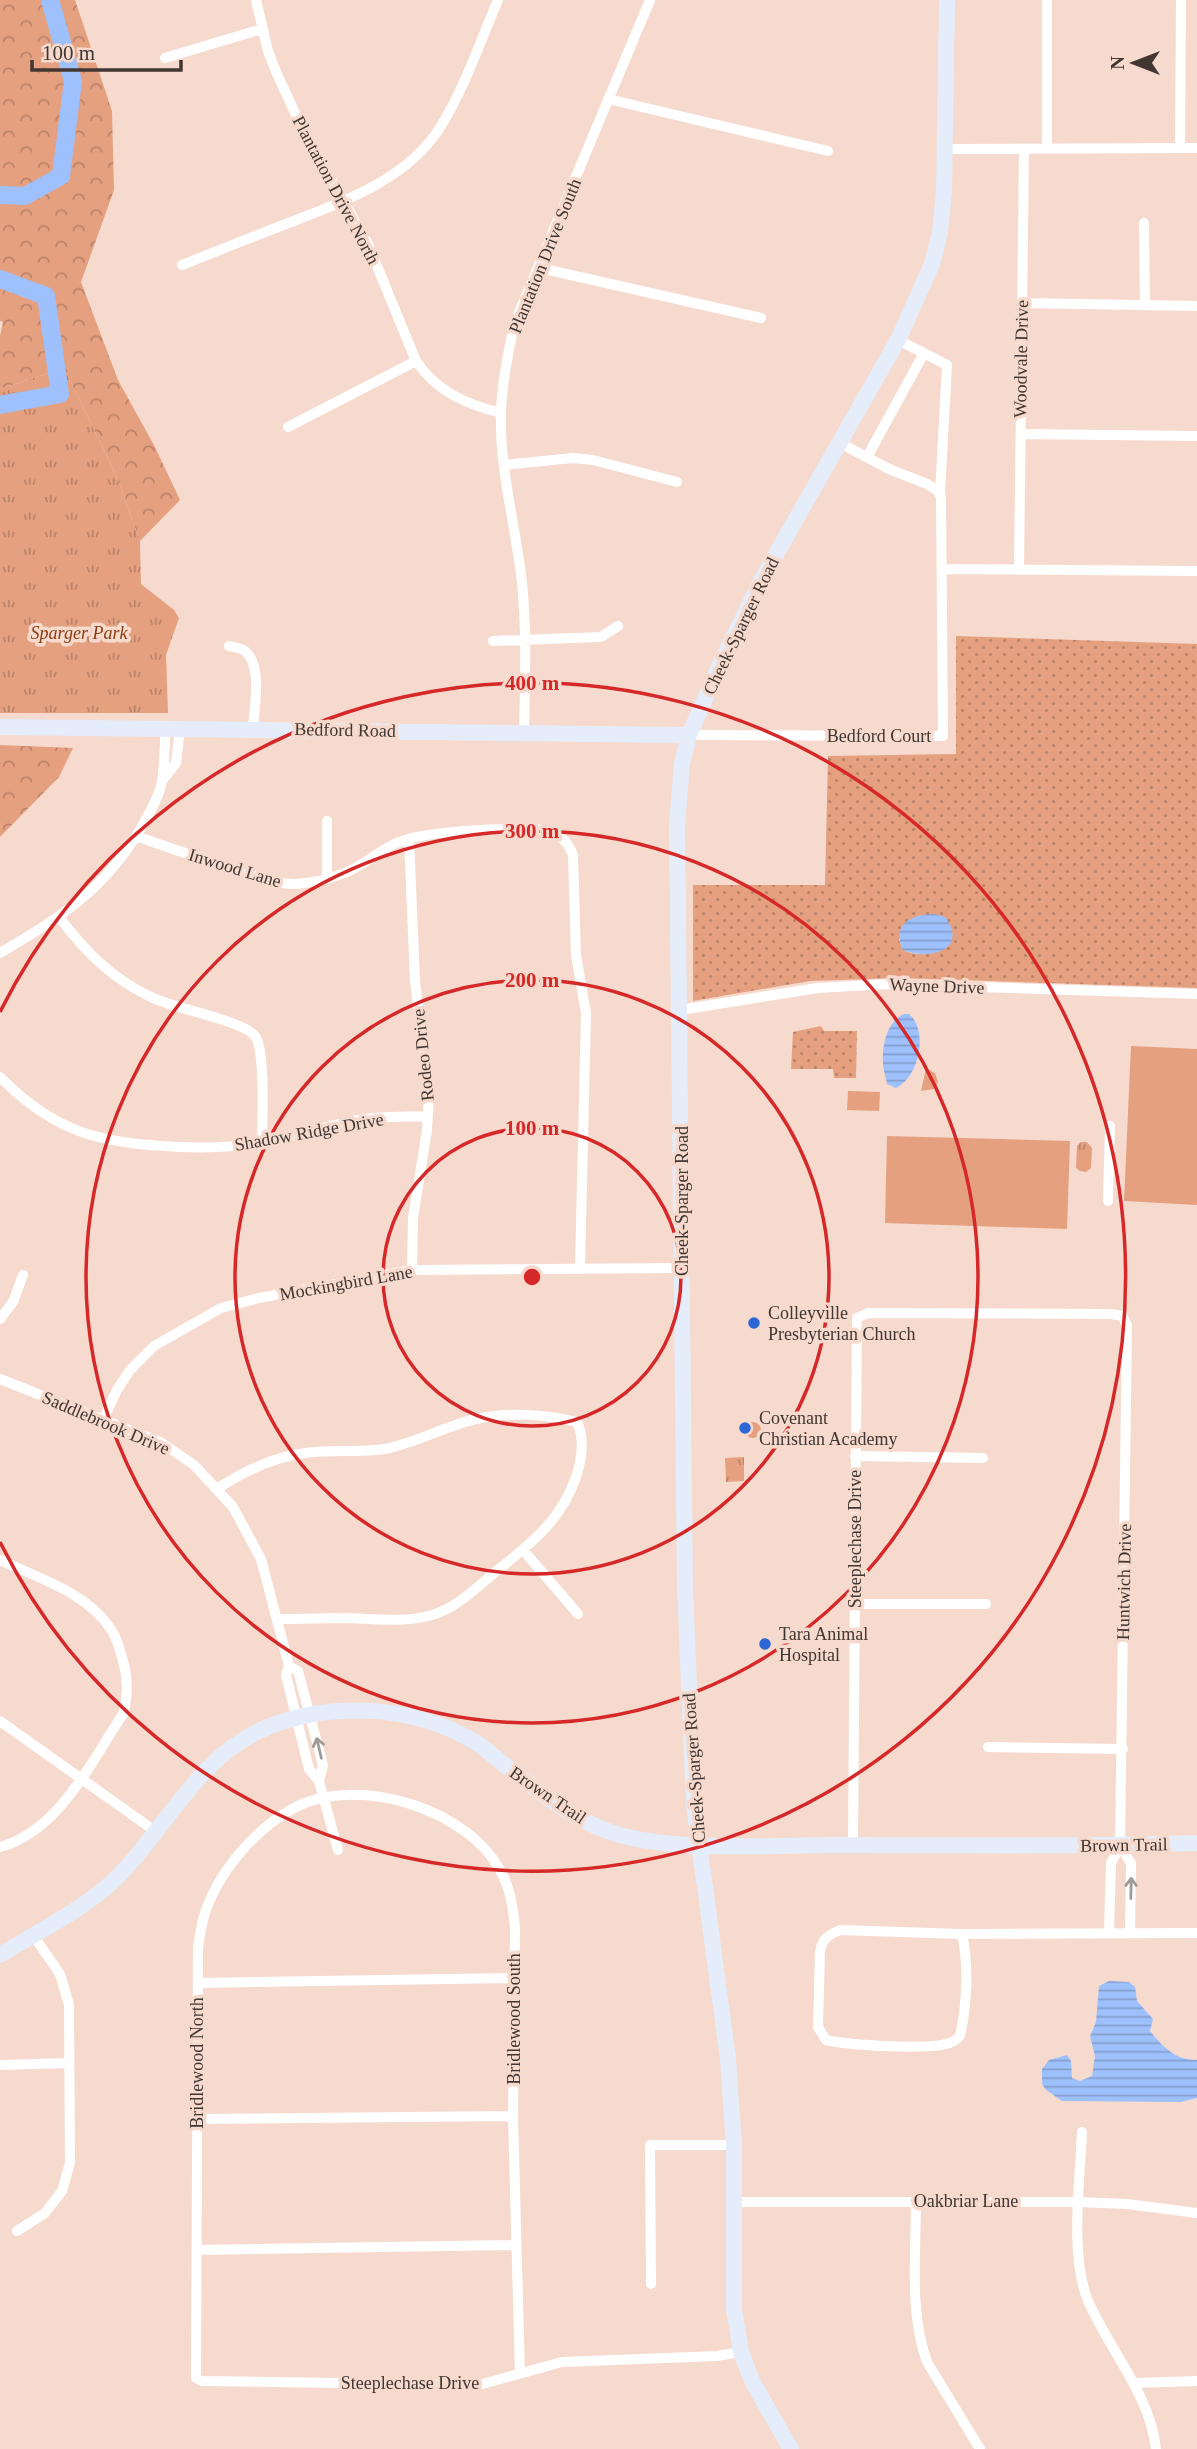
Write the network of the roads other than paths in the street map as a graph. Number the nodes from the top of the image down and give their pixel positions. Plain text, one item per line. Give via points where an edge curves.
1 (256, 0) edge
2 (498, 0) edge
3 (650, 0) edge
4 (947, 0) edge
5 (1048, 0) edge
6 (1181, 0) edge
7 (262, 29) junction
8 (165, 58) dead end
9 (608, 99) junction
10 (1180, 148) junction
11 (1197, 148) edge
12 (945, 149) junction
13 (1024, 149) junction
14 (1048, 149) junction
15 (828, 151) dead end
16 (342, 202) junction
17 (1144, 223) dead end
18 (182, 265) dead end
19 (540, 268) junction
20 (1022, 303) junction
21 (1145, 305) junction
22 (1197, 306) edge
23 (761, 318) dead end
24 (898, 340) junction
25 (924, 353) junction
26 (416, 361) junction
27 (501, 413) junction
28 (288, 427) dead end
29 (1021, 434) junction
30 (1197, 436) edge
31 (839, 443) junction
32 (867, 457) junction
33 (504, 465) junction
34 (677, 482) dead end
35 (940, 494) junction
36 (943, 569) junction
37 (1019, 569) junction
38 (1197, 571) edge
39 (618, 626) dead end
40 (526, 640) junction
41 (493, 641) dead end
42 (229, 646) dead end
43 (0, 727) edge
44 (173, 728) junction
45 (253, 729) junction
46 (524, 733) junction
47 (690, 735) junction
48 (327, 821) dead end
49 (136, 836) junction
50 (409, 839) junction
51 (327, 879) junction
52 (59, 917) junction
53 (0, 953) edge
54 (1197, 994) edge
55 (680, 1010) junction
56 (0, 1077) edge
57 (428, 1116) junction
58 (1110, 1126) dead end
59 (262, 1143) junction
60 (1108, 1202) dead end
61 (580, 1268) junction
62 (682, 1268) junction
63 (412, 1270) junction
64 (23, 1275) dead end
65 (857, 1318) joint
66 (0, 1319) edge
67 (0, 1380) edge
68 (103, 1420) junction
69 (855, 1456) junction
70 (983, 1458) dead end
71 (217, 1489) junction
72 (523, 1550) junction
73 (0, 1560) edge
74 (854, 1604) junction
75 (986, 1604) dead end
76 (578, 1614) dead end
77 (278, 1619) junction
78 (303, 1716) junction
79 (0, 1721) edge
80 (988, 1747) dead end
81 (1123, 1749) junction
82 (81, 1776) junction
83 (324, 1798) junction
84 (155, 1831) junction
85 (1197, 1843) edge
86 (698, 1844) junction
87 (853, 1845) junction
88 (1121, 1846) junction
89 (0, 1847) edge
90 (338, 1850) dead end
91 (1109, 1932) junction
92 (1130, 1933) junction
93 (1197, 1933) edge
94 (962, 1934) junction
95 (33, 1936) junction
96 (0, 1955) edge
97 (515, 1978) junction
98 (198, 1983) junction
99 (69, 2063) junction
100 (0, 2065) edge
101 (513, 2116) junction
102 (197, 2119) junction
103 (1082, 2132) dead end
104 (734, 2145) junction
105 (916, 2201) junction
106 (733, 2202) junction
107 (1079, 2202) junction
108 (1197, 2213) edge
109 (17, 2231) dead end
110 (516, 2245) junction
111 (197, 2250) junction
112 (651, 2284) dead end
113 (741, 2352) junction
114 (520, 2373) junction
115 (202, 2381) joint
116 (1197, 2382) edge
117 (1133, 2383) junction
118 (791, 2449) edge
119 (980, 2449) edge
120 (1156, 2449) edge

1 - 7 street, Plantation Drive North
2 - 16 street via 440,128 390,177
3 - 9 street, Plantation Drive South
4 - 12 main road, Cheek-Sparger Road
5 - 14 street
6 - 10 street
7 - 8 street
7 - 16 street, Plantation Drive North via 293,107
9 - 15 street
9 - 19 street, Plantation Drive South
10 - 11 street
10 - 14 street
12 - 13 street
12 - 24 main road, Cheek-Sparger Road via 940,233 932,264
13 - 14 street
13 - 20 street, Woodvale Drive
16 - 18 street
16 - 26 street, Plantation Drive North via 368,244
17 - 21 street
19 - 23 street
19 - 27 street, Plantation Drive South via 515,322
20 - 21 street
20 - 29 street, Woodvale Drive
21 - 22 street
24 - 25 street
24 - 31 main road, Cheek-Sparger Road
25 - 32 street
25 - 35 street via 947,365
26 - 27 street, Plantation Drive North via 453,397
26 - 28 street
27 - 33 street, Plantation Drive South
29 - 30 street
29 - 37 street, Woodvale Drive
31 - 32 street
31 - 47 main road, Cheek-Sparger Road via 763,577
32 - 35 street
33 - 34 street via 573,458
33 - 40 street, Plantation Drive South
35 - 36 street
36 - 37 street
36 - 47 street, Bedford Court via 943,736
37 - 38 street
39 - 40 street via 601,637
40 - 41 street
40 - 46 street, Plantation Drive South
42 - 45 street via 244,650 253,661
43 - 44 main road, Bedford Road
44 - 45 main road, Bedford Road
44 - 49 street via 162,781
45 - 46 main road, Bedford Road
46 - 47 main road, Bedford Road
47 - 55 main road, Cheek-Sparger Road via 682,764 677,825
48 - 51 street
49 - 51 street, Inwood Lane via 278,882
49 - 52 street via 114,869
50 - 51 street, Inwood Lane
50 - 57 street, Rodeo Drive via 415,981
50 - 61 street, Inwood Lane via 454,831 550,831 573,855 576,955 586,1013
52 - 53 street
52 - 59 street via 80,945 125,983 150,997 256,1036 261,1062
54 - 55 street, Wayne Drive via 888,984 818,988
55 - 62 main road, Cheek-Sparger Road
56 - 59 street, Shadow Ridge Drive via 60,1123 96,1138 193,1147
57 - 59 street, Shadow Ridge Drive via 357,1121
57 - 63 street, Rodeo Drive via 413,1218
58 - 60 street
61 - 62 street, Mockingbird Lane
61 - 63 street, Mockingbird Lane
62 - 86 main road, Cheek-Sparger Road via 685,1589
63 - 68 street, Mockingbird Lane via 221,1308 154,1346 130,1370
64 - 66 street via 20,1289
65 - 69 street, Steeplechase Drive
65 - 81 street, Huntwich Drive via 868,1313 1111,1314 1125,1320
67 - 68 street, Saddlebrook Drive
68 - 71 street, Saddlebrook Drive via 181,1454
69 - 70 street
69 - 74 street, Steeplechase Drive
71 - 72 street via 240,1474 284,1458 385,1448 476,1419 522,1416 577,1422 582,1452 566,1502
71 - 77 street, Saddlebrook Drive via 261,1559
72 - 76 street
72 - 77 street via 464,1598 436,1614 390,1620
73 - 82 street via 90,1606 118,1643 126,1670 126,1704
74 - 75 street
74 - 87 street, Steeplechase Drive
77 - 78 street, Saddlebrook Drive via 289,1666 298,1671
78 - 83 street, Saddlebrook Drive via 323,1765 319,1781
78 - 84 main road, Brown Trail via 270,1727 223,1752
78 - 86 main road, Brown Trail via 372,1711 435,1724 476,1743 551,1801 600,1829 646,1841
79 - 82 street
80 - 81 street
81 - 88 street, Huntwich Drive
82 - 84 street
82 - 89 street via 37,1830
83 - 90 street, Saddlebrook Drive
83 - 97 street, Bridlewood South via 367,1795 418,1805 484,1848 503,1874 512,1901
83 - 98 street, Bridlewood North via 294,1808 273,1822 237,1857 204,1917
84 - 95 main road, Brown Trail via 110,1884
85 - 88 main road, Brown Trail
86 - 87 main road, Brown Trail
86 - 104 main road, Cheek-Sparger Road via 726,2046
87 - 88 main road, Brown Trail
88 - 91 street via 1111,1863
92 -> 88 street via 1131,1863
91 - 92 street
91 - 94 street
92 - 93 street
94 - 94 street via 840,1930 822,1941 818,2027 826,2040 850,2045 918,2045 950,2043 960,2036 964,2020
95 - 96 main road, Brown Trail
95 - 99 street via 60,1974 69,2005
97 - 98 street
97 - 101 street, Bridlewood South
98 - 102 street, Bridlewood North
99 - 100 street
99 - 109 street via 70,2163 62,2191 45,2213
101 - 102 street
101 - 110 street, Bridlewood South
102 - 111 street, Bridlewood North
103 - 107 street
104 - 106 main road, Cheek-Sparger Road
104 - 112 street via 650,2145
105 - 106 street, Oakbriar Lane
105 - 107 street, Oakbriar Lane
105 - 119 street via 915,2282 924,2352
106 - 113 main road, Cheek-Sparger Road via 734,2309
107 - 108 street, Oakbriar Lane
107 - 117 street via 1079,2254 1088,2301
110 - 111 street
110 - 114 street, Bridlewood South
111 - 115 street, Bridlewood North via 196,2378
113 - 114 street, Steeplechase Drive via 562,2362
113 - 118 main road, Cheek-Sparger Road via 752,2383
114 - 115 street, Steeplechase Drive via 459,2385
116 - 117 street
117 - 120 street via 1147,2409

